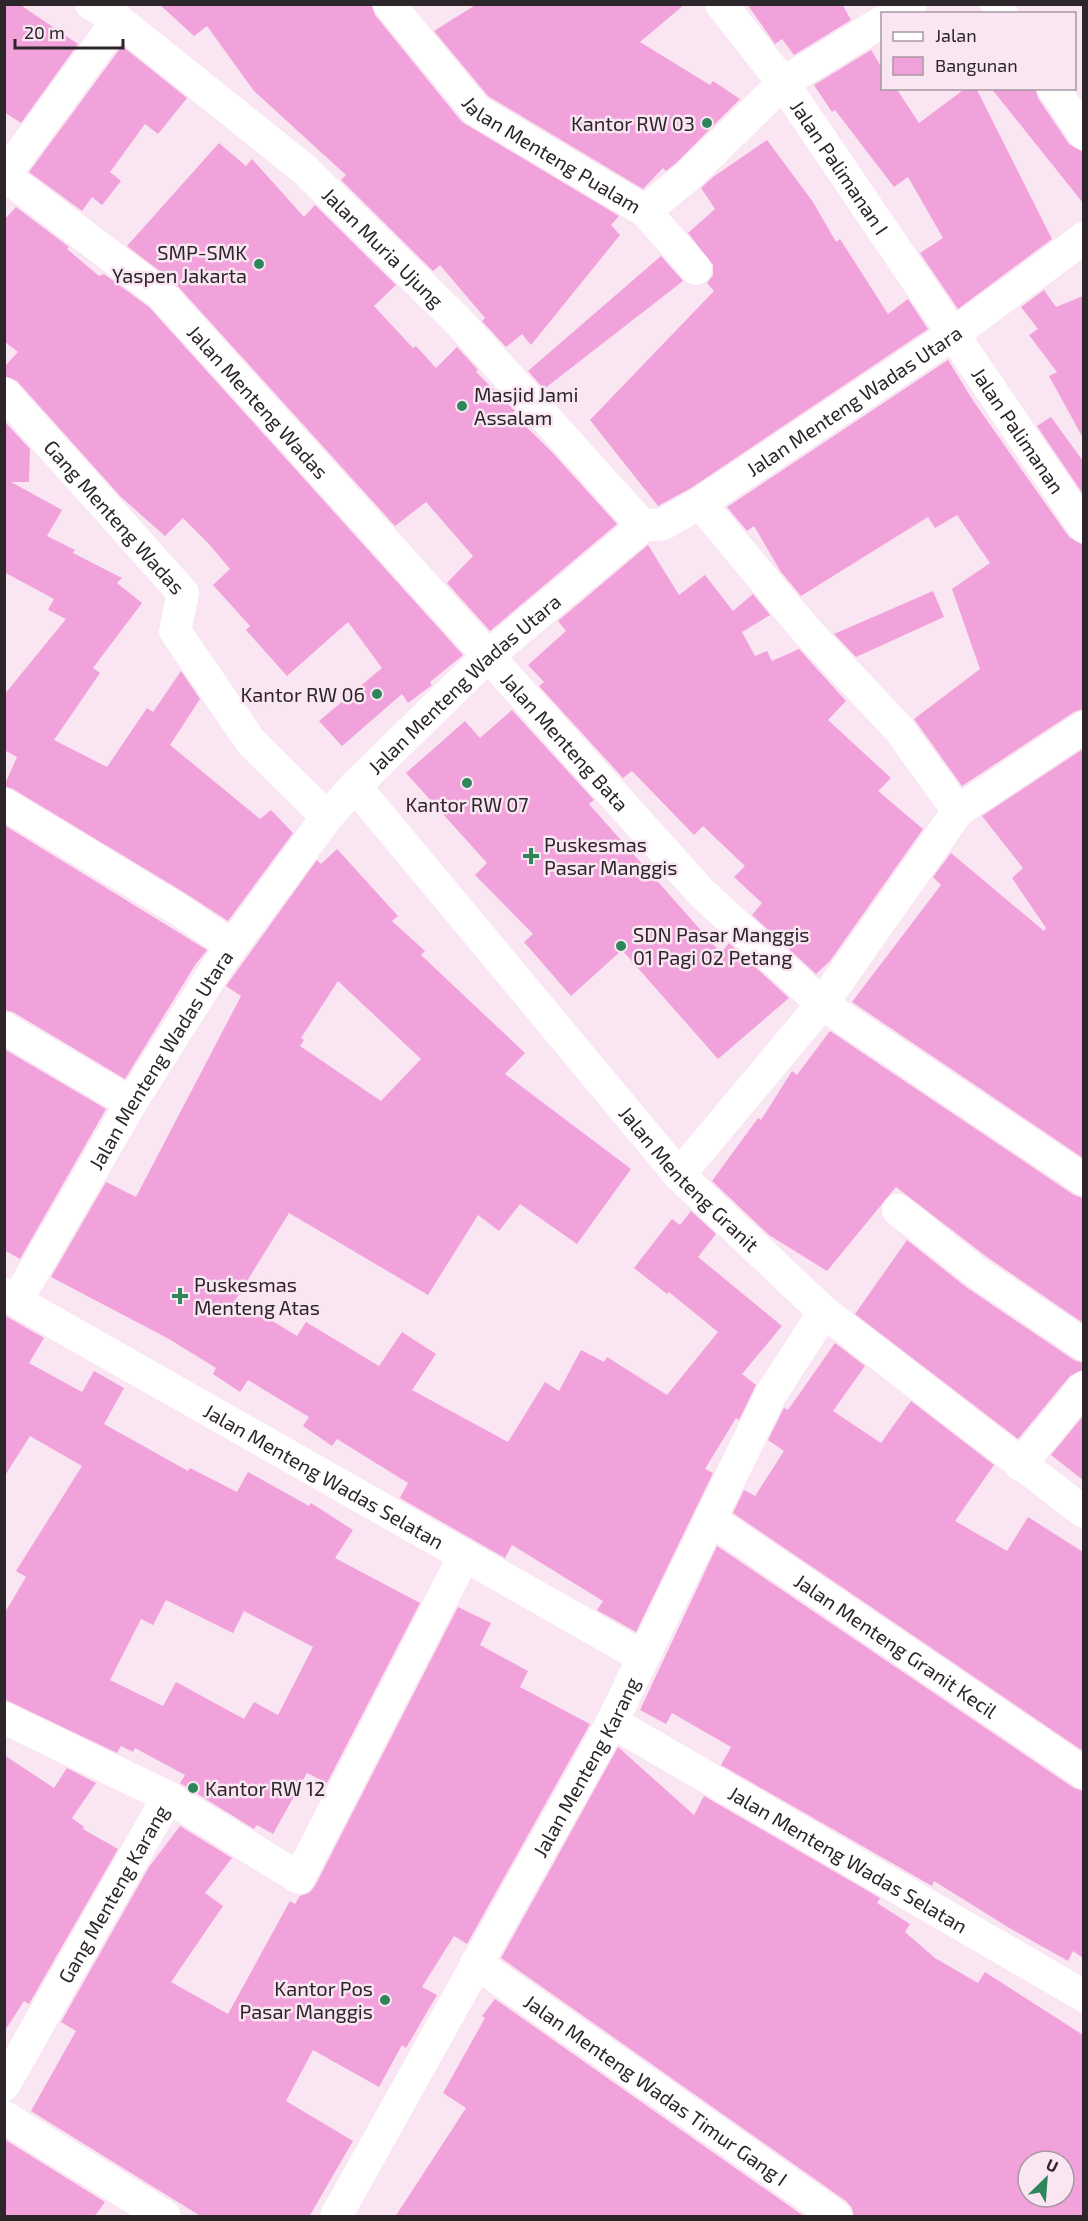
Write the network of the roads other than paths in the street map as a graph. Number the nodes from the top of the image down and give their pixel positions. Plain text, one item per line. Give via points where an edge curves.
1 (91, 4) edge
2 (389, 4) edge
3 (721, 4) edge
4 (118, 20) junction
5 (881, 23) edge
6 (783, 83) junction
7 (1054, 90) edge
8 (1083, 134) edge
9 (5, 175) edge
10 (645, 210) junction
11 (1083, 238) edge
12 (696, 269) dead end
13 (952, 335) junction
14 (4, 393) edge
15 (700, 503) junction
16 (644, 526) junction
17 (1083, 527) edge
18 (488, 656) junction
19 (1083, 728) edge
20 (355, 786) junction
21 (4, 804) edge
22 (958, 811) junction
23 (327, 817) junction
24 (231, 945) junction
25 (822, 1004) junction
26 (4, 1028) edge
27 (131, 1103) junction
28 (679, 1175) junction
29 (1083, 1180) edge
30 (898, 1210) dead end
31 (11, 1297) edge
32 (824, 1312) junction
33 (1083, 1345) edge
34 (1083, 1387) edge
35 (1020, 1465) junction
36 (1083, 1512) edge
37 (710, 1519) junction
38 (464, 1556) junction
39 (643, 1657) junction
40 (4, 1718) edge
41 (612, 1722) junction
42 (1083, 1773) edge
43 (168, 1797) junction
44 (476, 1963) junction
45 (1083, 1996) edge
46 (4, 2085) edge
47 (4, 2117) edge
48 (164, 2217) edge
49 (336, 2217) edge
50 (836, 2217) edge

1 - 4 street, Jalan Muria Ujung
2 - 10 street, Jalan Menteng Pualam via 476,110
3 - 6 street, Jalan Palimanan I
4 - 9 street
4 - 16 street, Jalan Muria Ujung via 304,169 459,322
5 - 6 street, Jalan Menteng Pualam
6 - 10 street, Jalan Menteng Pualam via 688,176
6 - 13 street, Jalan Palimanan I
7 - 8 street
9 - 18 street, Jalan Menteng Wadas via 160,294
10 - 12 street
11 - 13 street, Jalan Menteng Wadas Utara
13 - 15 street, Jalan Menteng Wadas Utara
13 - 17 street, Jalan Palimanan
14 - 23 street, Gang Menteng Wadas via 183,593 175,630 251,742
15 - 16 street, Jalan Menteng Wadas Utara via 663,524
15 - 22 street via 805,629 898,728
16 - 18 street, Jalan Menteng Wadas Utara
18 - 20 street, Jalan Menteng Wadas Utara
18 - 25 street, Jalan Menteng Bata via 702,893
19 - 22 street
20 - 23 street, Jalan Menteng Wadas Utara
20 - 28 street, Jalan Menteng Granit
21 - 24 street
22 - 25 street
23 - 24 street, Jalan Menteng Wadas Utara
24 - 27 street, Jalan Menteng Wadas Utara
25 - 28 street
25 - 29 street
26 - 27 street
27 - 31 street, Jalan Menteng Wadas Utara
28 - 32 street, Jalan Menteng Granit
30 - 33 street via 976,1272
31 - 38 street, Jalan Menteng Wadas Selatan
32 - 35 street, Jalan Menteng Granit
32 - 37 street, Jalan Menteng Karang via 771,1394
34 - 35 street
35 - 36 street, Jalan Menteng Granit
37 - 39 street, Jalan Menteng Karang
37 - 42 street, Jalan Menteng Granit Kecil
38 - 39 street, Jalan Menteng Wadas Selatan
38 - 43 street via 299,1878
39 - 41 street, Jalan Menteng Karang
40 - 43 street, Gang Menteng Karang
41 - 44 street, Jalan Menteng Karang
41 - 45 street, Jalan Menteng Wadas Selatan
43 - 46 street, Gang Menteng Karang
44 - 49 street, Jalan Menteng Karang
44 - 50 street, Jalan Menteng Wadas Timur Gang I via 782,2175
47 - 48 street

